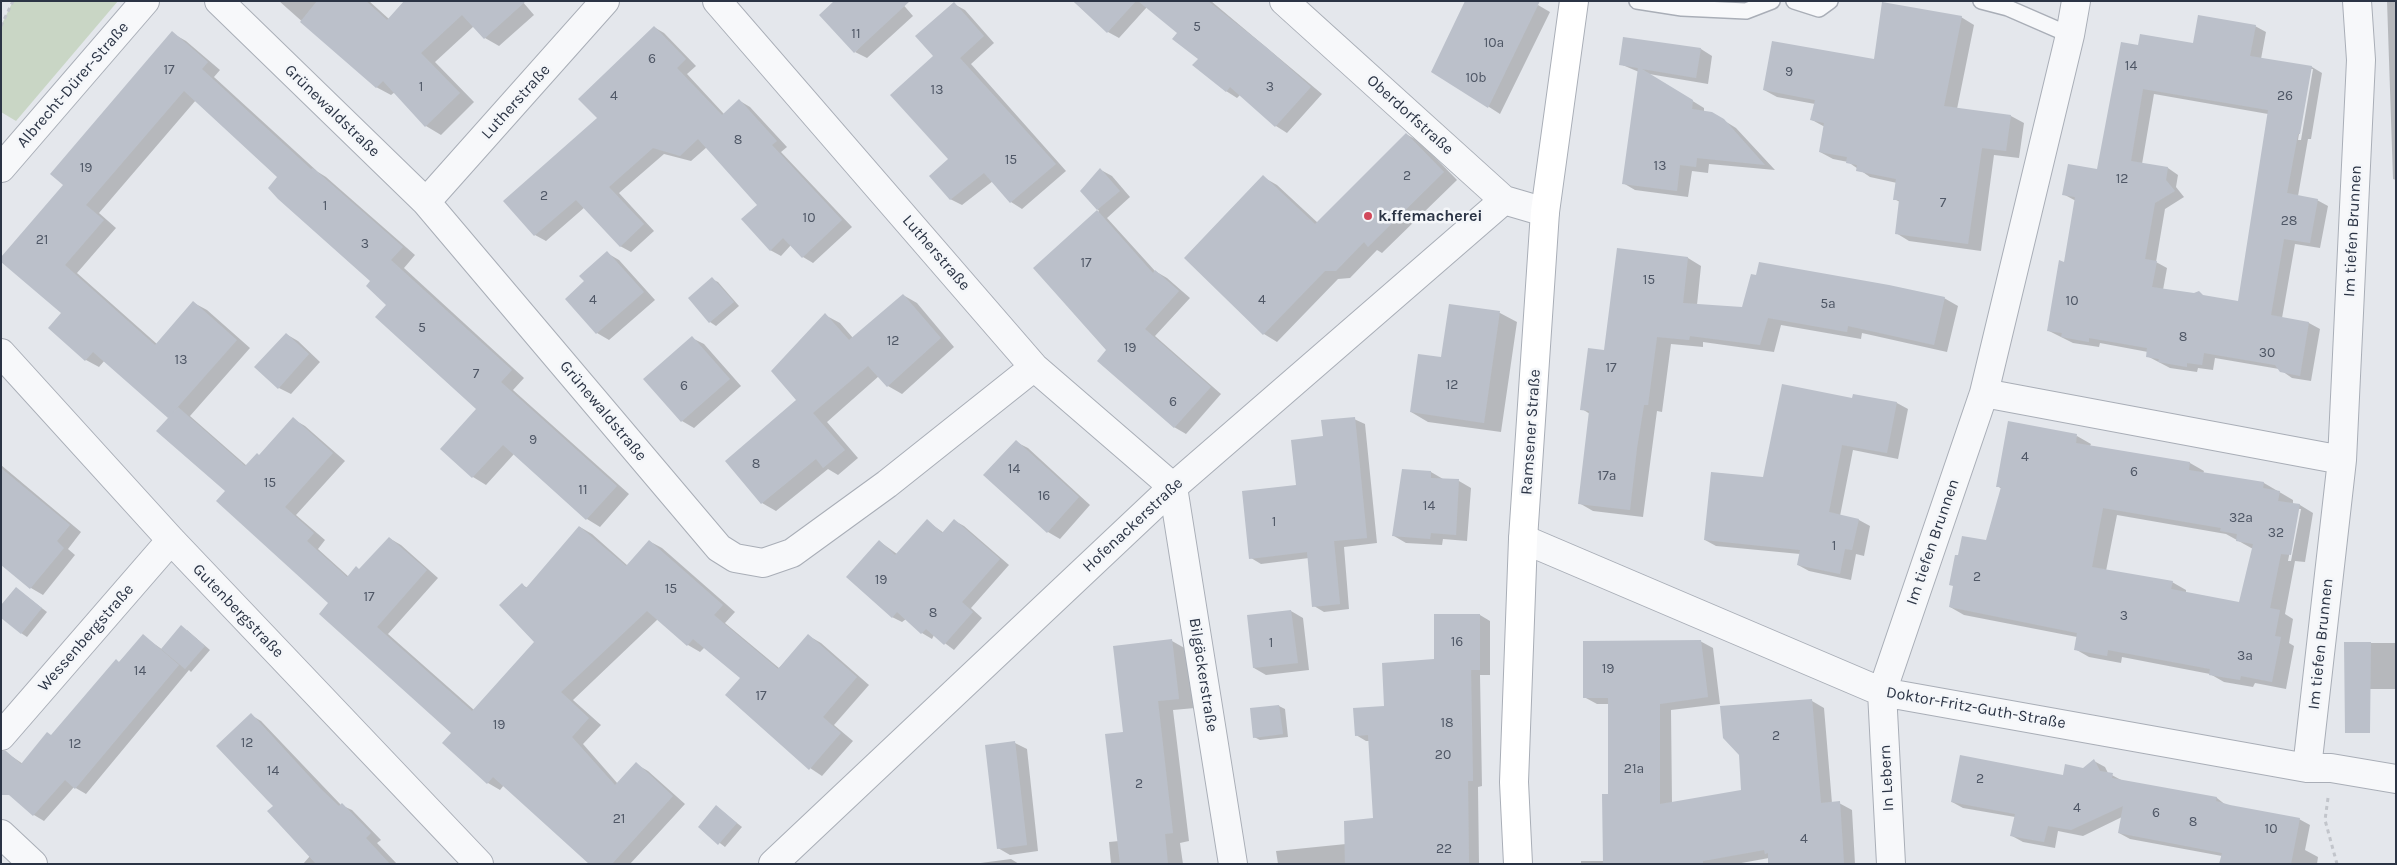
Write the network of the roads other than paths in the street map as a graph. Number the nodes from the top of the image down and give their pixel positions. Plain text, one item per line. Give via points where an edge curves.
1 (145, 1) edge
2 (219, 1) edge
3 (605, 1) edge
4 (717, 1) edge
5 (1284, 1) edge
6 (1574, 1) edge
7 (1637, 1) edge
8 (1772, 1) edge
9 (1794, 1) edge
10 (1830, 1) edge
11 (1982, 1) edge
12 (2076, 1) edge
13 (2357, 1) edge
14 (2070, 35) junction
15 (1, 168) edge
16 (1504, 200) junction
17 (426, 202) junction
18 (1545, 212) junction
19 (1, 353) edge
20 (1034, 366) junction
21 (1984, 393) junction
22 (2342, 460) junction
23 (1173, 487) junction
24 (1523, 539) junction
25 (171, 540) junction
26 (1882, 692) junction
27 (1, 736) edge
28 (2307, 768) junction
29 (2396, 780) edge
30 (1, 834) edge
31 (33, 864) edge
32 (479, 864) edge
33 (773, 864) edge
34 (1233, 864) edge
35 (1518, 864) edge
36 (1891, 864) edge

1 - 15 street, Albrecht-Dürer-Straße
2 - 17 street, Grünewaldstraße
3 - 17 street, Lutherstraße
4 - 20 street, Lutherstraße
5 - 16 street, Oberdorfstraße
6 - 18 main road, Ramsener Straße
7 - 8 lane via 1682,8 1746,11
9 - 10 lane via 1819,9
11 - 14 lane via 2008,8
12 - 14 street, Im tiefen Brunnen
13 - 22 street, Im tiefen Brunnen via 2361,60
14 - 21 street, Im tiefen Brunnen
16 - 18 street, Oberdorfstraße
16 - 23 street, Hofenackerstraße
17 - 20 street, Grünewaldstraße via 718,548 735,558 764,564 792,553 887,484
18 - 24 main road, Ramsener Straße
19 - 25 street, Gutenbergstraße
20 - 23 street, Lutherstraße
21 - 22 street
21 - 26 street, Im tiefen Brunnen
22 - 28 street, Im tiefen Brunnen
23 - 33 street, Hofenackerstraße
23 - 34 street, Bilgäckerstraße
24 - 26 street, Doktor-Fritz-Guth-Straße
24 - 35 main road, Ramsener Straße via 1514,782
25 - 27 street, Wessenbergstraße
25 - 32 street, Gutenbergstraße
26 - 28 street, Doktor-Fritz-Guth-Straße
26 - 36 street, In Lebern
28 - 29 street, Doktor-Fritz-Guth-Straße via 2331,768
30 - 31 street

